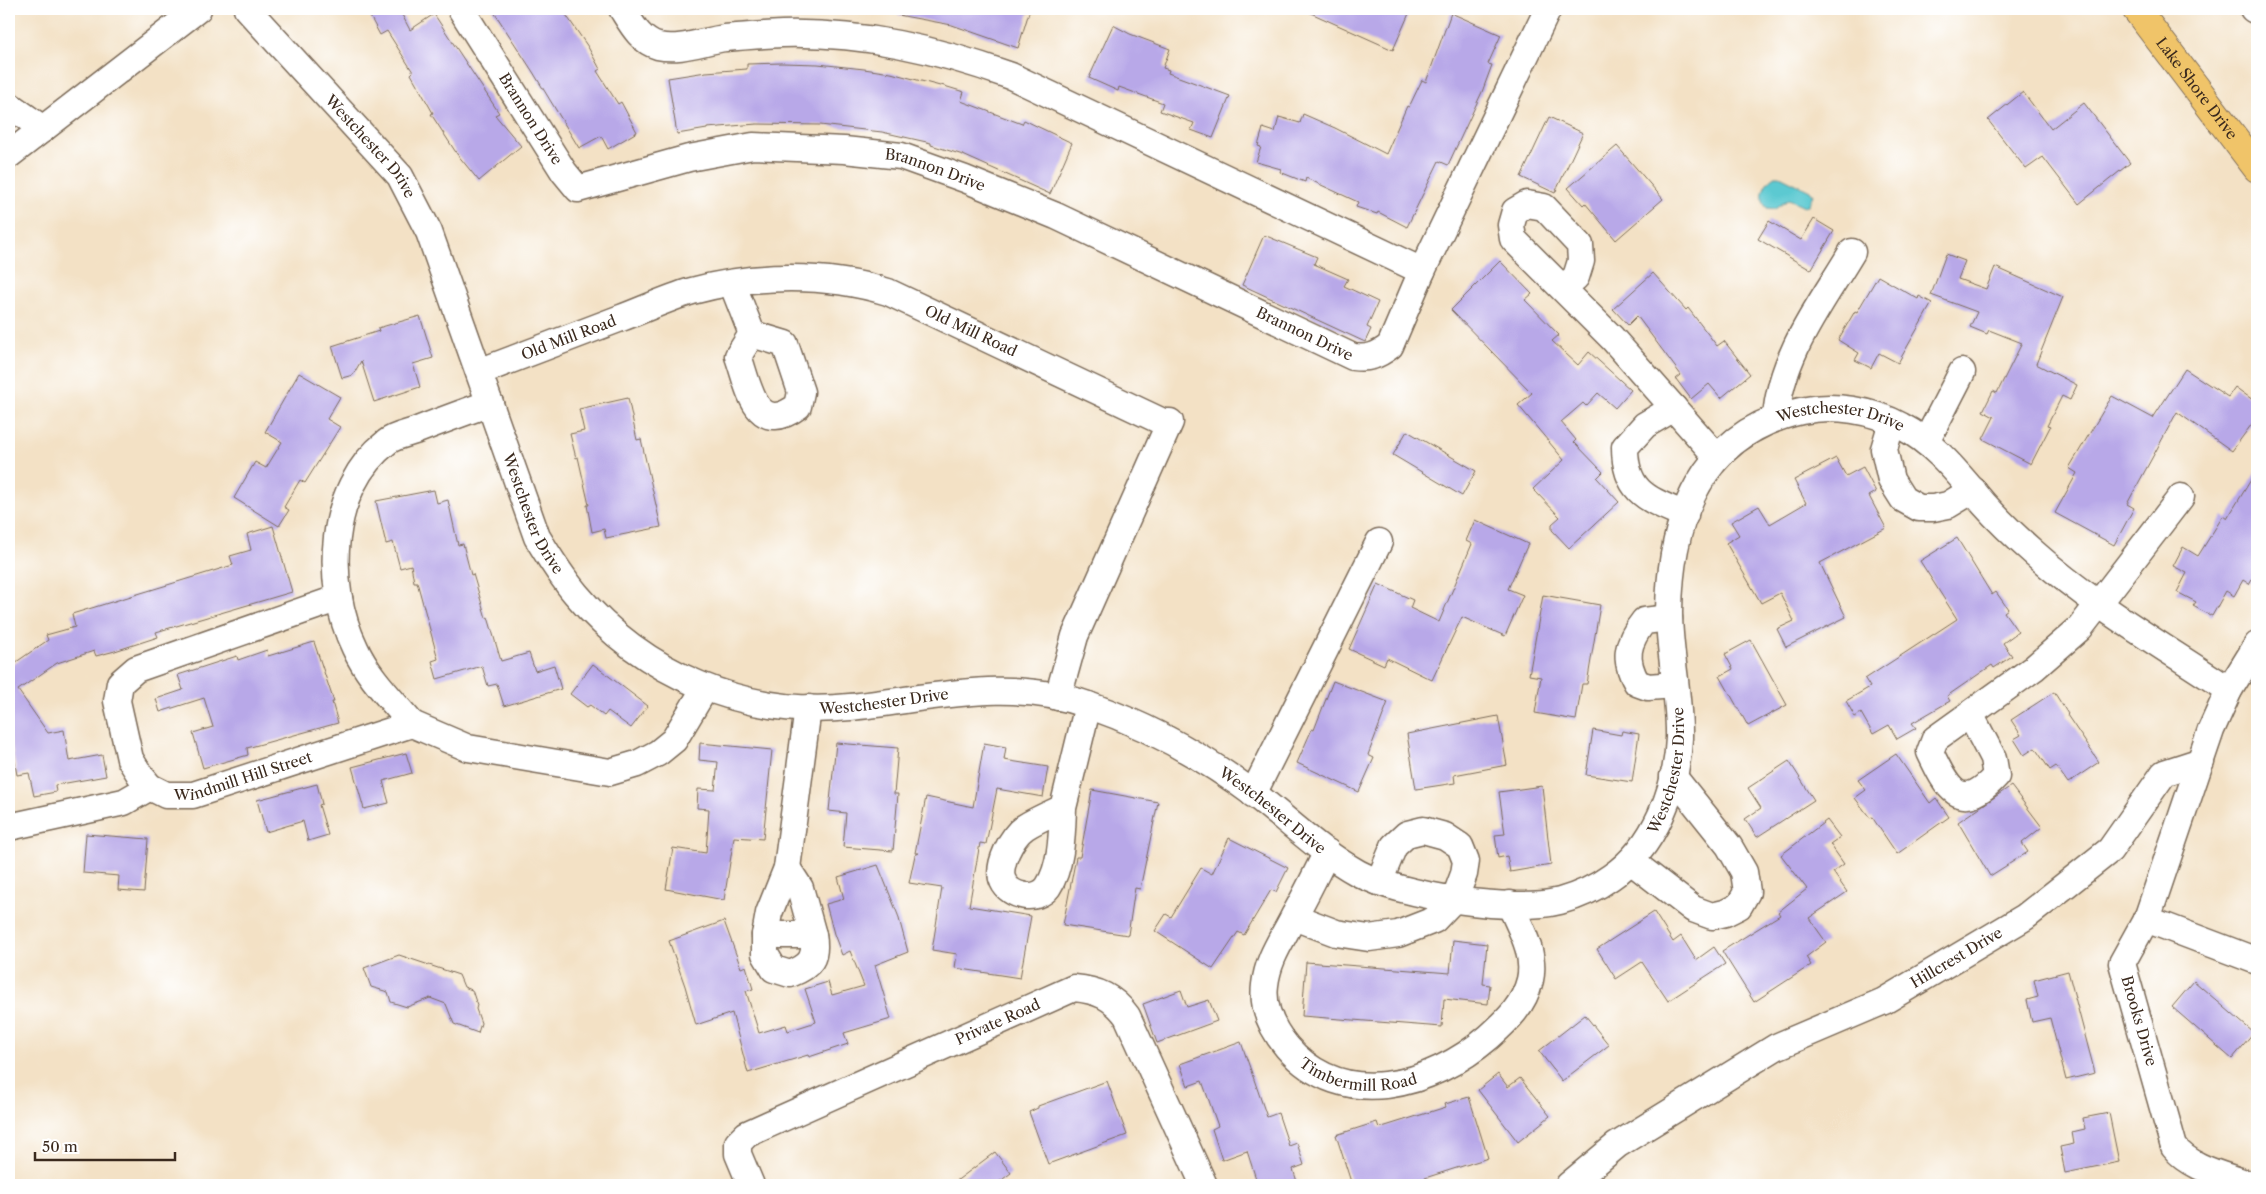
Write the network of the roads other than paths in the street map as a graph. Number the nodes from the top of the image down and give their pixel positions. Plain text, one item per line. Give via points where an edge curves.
1 (198, 9) edge
2 (247, 9) edge
3 (461, 9) edge
4 (622, 9) edge
5 (2136, 9) edge
6 (2253, 9) edge
7 (2257, 11) edge
8 (1539, 12) edge
9 (9, 105) edge
10 (43, 129) junction
11 (9, 155) edge
12 (2257, 168) edge
13 (1852, 252) dead end
14 (1422, 271) junction
15 (732, 283) junction
16 (1563, 288) dead end
17 (752, 334) dead end
18 (479, 372) junction
19 (1962, 372) dead end
20 (490, 403) junction
21 (1674, 408) junction
22 (1776, 418) junction
23 (1892, 422) junction
24 (1926, 442) junction
25 (1717, 457) junction
26 (1973, 490) junction
27 (2181, 498) dead end
28 (1685, 515) junction
29 (1379, 542) dead end
30 (339, 598) junction
31 (2099, 603) junction
32 (1669, 618) junction
33 (2257, 645) edge
34 (1675, 685) junction
35 (705, 688) junction
36 (2229, 690) junction
37 (1058, 697) junction
38 (1088, 704) junction
39 (808, 708) junction
40 (1970, 714) dead end
41 (412, 724) junction
42 (2201, 761) junction
43 (1673, 776) junction
44 (150, 787) junction
45 (1253, 794) junction
46 (1062, 808) dead end
47 (9, 827) edge
48 (1327, 852) junction
49 (1631, 861) junction
50 (787, 868) junction
51 (1379, 882) junction
52 (1455, 898) junction
53 (1510, 904) junction
54 (1294, 917) junction
55 (2146, 920) junction
56 (765, 935) junction
57 (812, 935) junction
58 (2257, 961) edge
59 (751, 1185) edge
60 (1204, 1185) edge
61 (1569, 1185) edge
62 (2250, 1185) edge

1 - 10 street
2 - 18 street, Westchester Drive via 400,176 430,232
3 - 14 street, Brannon Drive via 578,189 688,158 753,146 901,156 1056,216 1353,357 1379,355 1390,346
4 - 14 street via 646,40 671,48 726,38 824,34 908,45 960,58 1011,76
5 - 12 main road, Lake Shore Drive
6 - 7 street
8 - 14 street, Brannon Drive
9 - 10 street
10 - 11 street
13 - 22 street via 1786,365 1777,396
15 - 17 street
15 - 18 street, Old Mill Road via 692,291
15 - 37 street, Old Mill Road via 774,279 833,280 888,292 1163,422 1170,422 1074,636
16 - 21 street
18 - 20 street, Westchester Drive
19 - 24 street
20 - 30 street via 388,441 359,473 340,517 335,558
20 - 35 street, Westchester Drive via 537,537 560,574 606,626 639,652 668,671
21 - 25 street
21 - 28 street via 1645,425 1625,447 1625,464 1634,485 1646,498
22 - 23 street, Westchester Drive via 1828,408 1850,410
22 - 25 street, Westchester Drive via 1749,432
23 - 24 street, Westchester Drive
23 - 26 street via 1884,449 1891,480 1902,499 1919,508 1933,508 1948,505
24 - 26 street, Westchester Drive
25 - 28 street, Westchester Drive via 1705,471
26 - 31 street, Westchester Drive via 2034,553
27 - 31 street
28 - 32 street, Westchester Drive via 1671,569
29 - 45 street
30 - 41 street via 359,656
30 - 44 street, Windmill Hill Street via 136,669 120,683 117,701 130,759
31 - 36 street, Westchester Drive
31 - 40 street via 2080,628 2034,668
32 - 34 street, Westchester Drive
32 - 34 street via 1644,621 1633,634 1628,653 1630,671 1637,683 1648,687
33 - 36 street
34 - 43 street, Westchester Drive via 1679,734
35 - 39 street, Westchester Drive via 772,706
35 - 41 street via 674,740 637,764 610,772 468,748
36 - 42 street
37 - 38 street, Westchester Drive
37 - 39 street, Westchester Drive via 1025,691 983,690 846,708
38 - 45 street, Westchester Drive via 1167,737
38 - 46 street
39 - 50 street
41 - 44 street, Windmill Hill Street via 193,795 166,795
42 - 55 street, Brooks Drive
42 - 61 street, Hillcrest Drive via 2164,773 2110,850 2025,917 1884,1001 1776,1048 1617,1146
43 - 49 street, Westchester Drive via 1659,818
43 - 49 street via 1729,846 1744,872 1747,892 1739,906 1712,916 1693,909
44 - 47 street via 124,802
45 - 48 street, Westchester Drive
48 - 51 street, Westchester Drive via 1361,875
48 - 54 street, Timbermill Road
49 - 53 street, Westchester Drive via 1588,891 1534,905
50 - 56 street via 769,913
50 - 57 street via 800,888
51 - 52 street, Westchester Drive via 1413,892
51 - 52 street via 1394,846 1407,834 1423,830 1445,836 1460,846 1466,861
52 - 53 street, Westchester Drive
52 - 54 street via 1434,920 1398,934 1369,938 1336,933
53 - 54 street, Timbermill Road via 1529,948 1530,970 1522,1001 1511,1017 1482,1043 1434,1072 1408,1081 1369,1086 1341,1083 1310,1068 1296,1058 1278,1037 1270,1019 1264,987 1268,967
55 - 58 street
55 - 62 street, Brooks Drive via 2122,963 2170,1137 2181,1156 2192,1163
56 - 57 street
56 - 57 street via 765,954 774,968 790,974 805,968 813,958 816,949
59 - 60 street, Private Road via 738,1154 738,1143 747,1134 1074,988 1106,994 1127,1016

